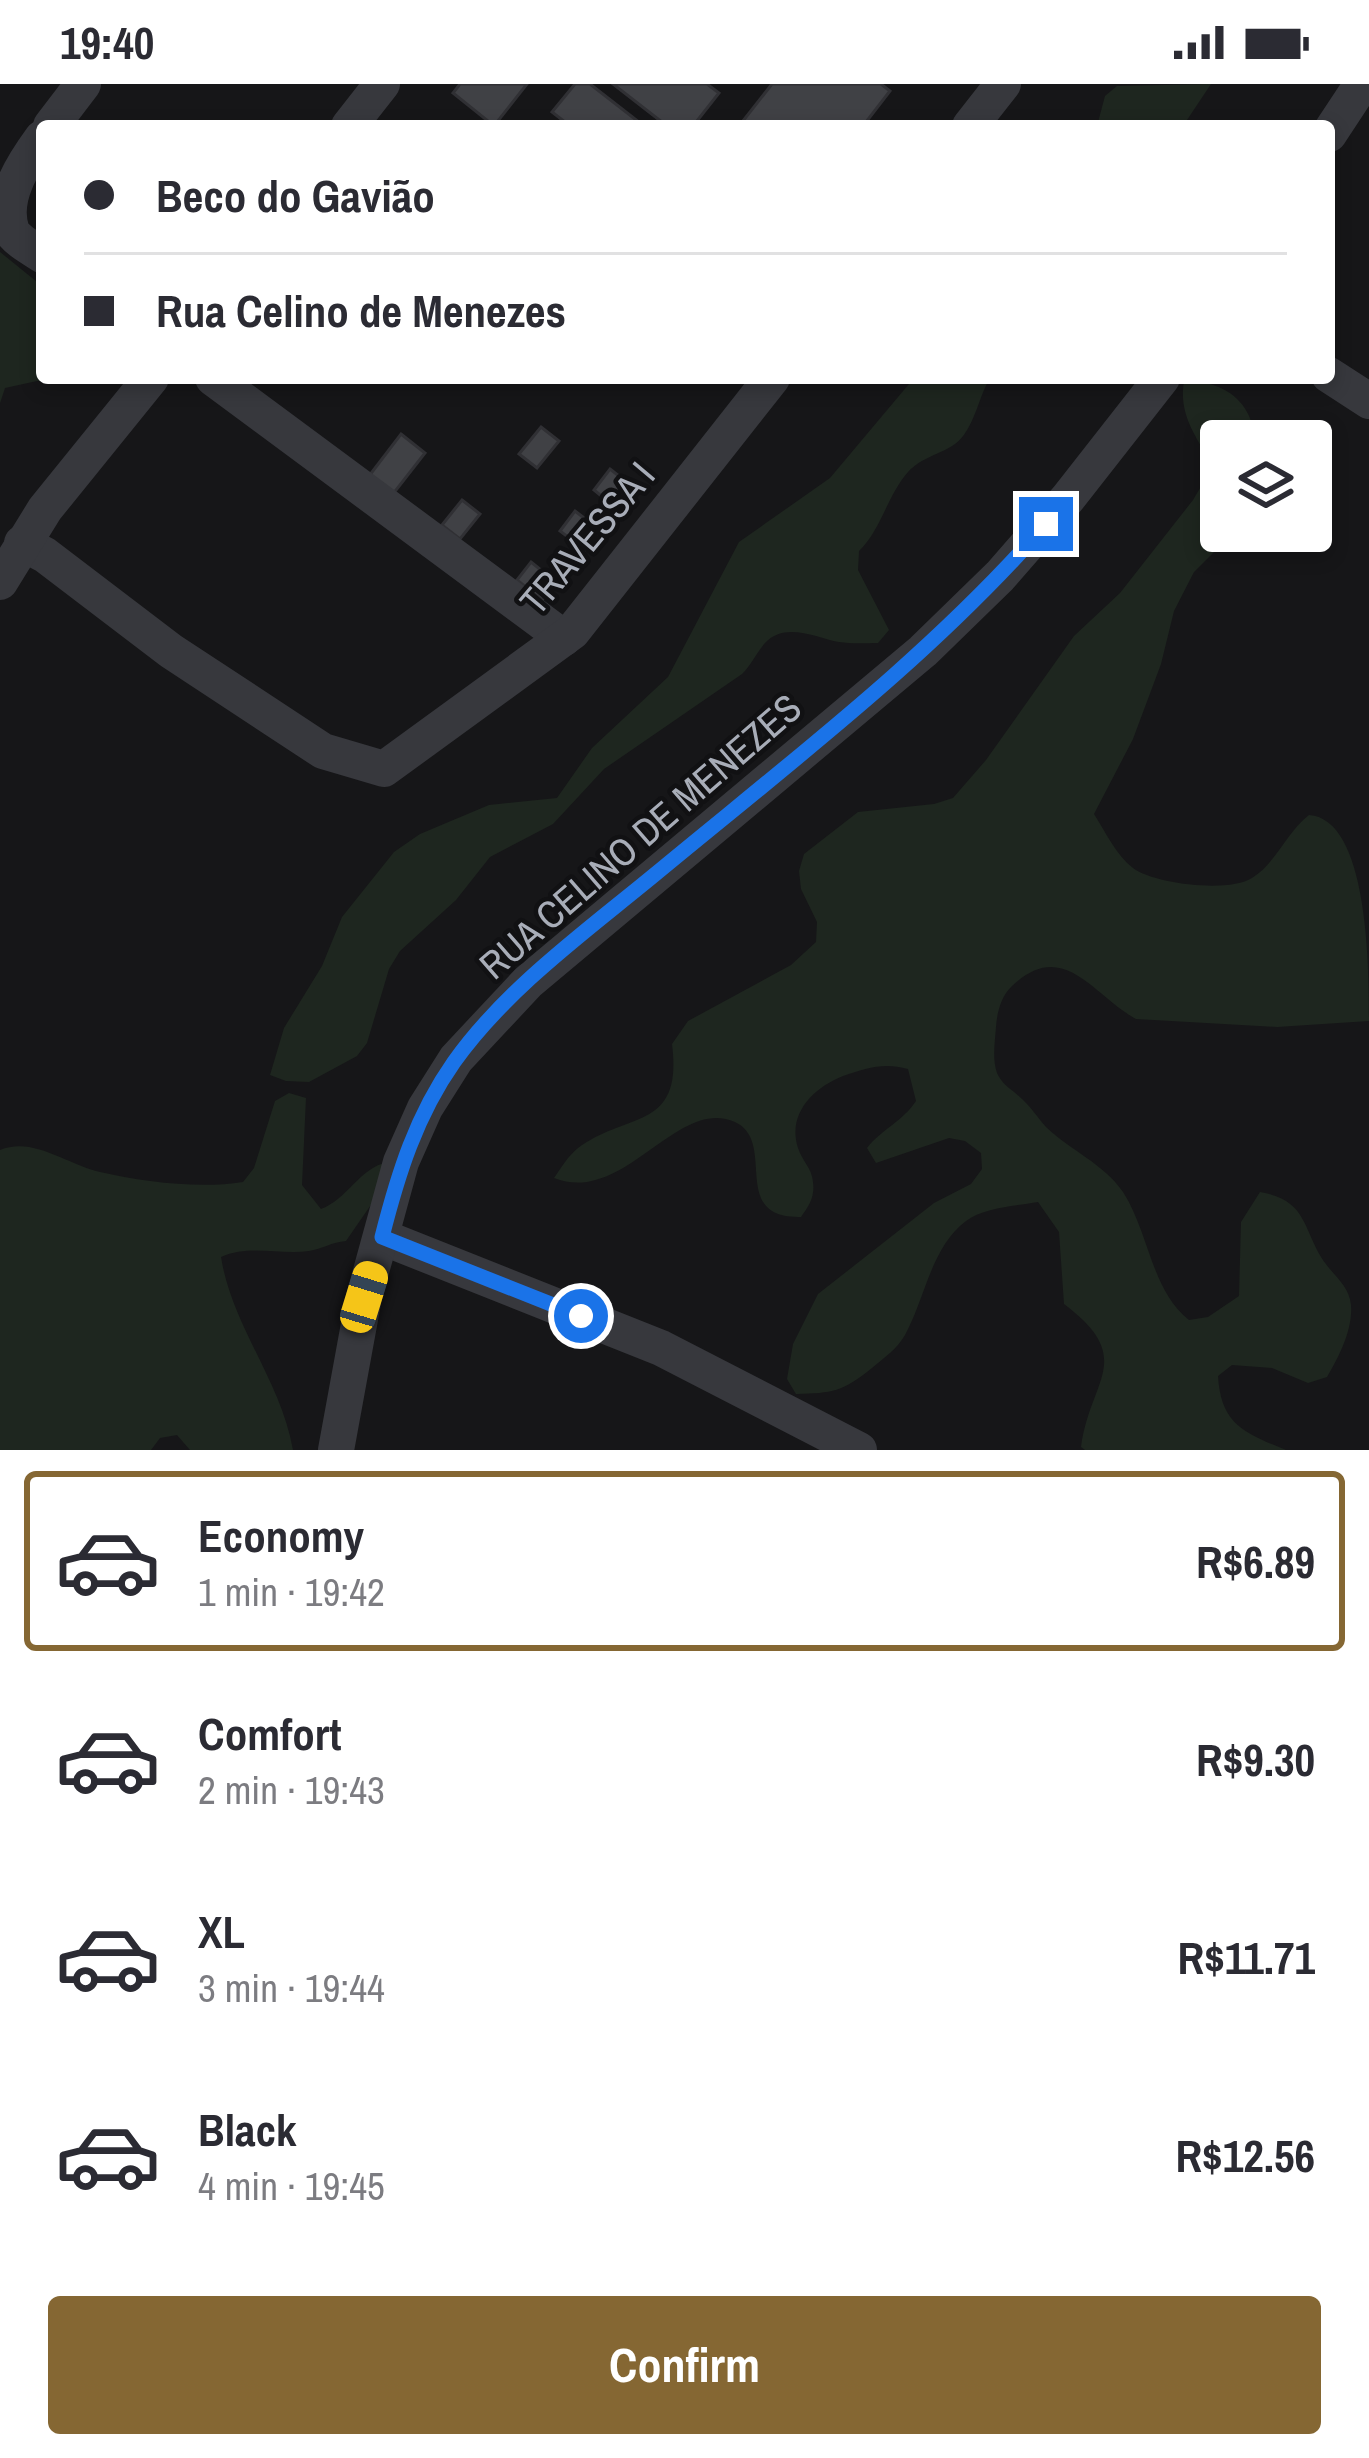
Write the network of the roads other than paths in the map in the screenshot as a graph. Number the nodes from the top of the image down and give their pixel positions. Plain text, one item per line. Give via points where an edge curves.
1 (83, 84) edge
2 (382, 84) edge
3 (1003, 84) edge
4 (1362, 84) edge
5 (56, 120) edge
6 (355, 120) edge
7 (975, 120) edge
8 (1335, 125) edge
9 (36, 146) edge
10 (36, 251) edge
11 (1335, 379) edge
12 (146, 384) edge
13 (221, 384) edge
14 (767, 384) edge
15 (1157, 384) edge
16 (1369, 401) edge
17 (22, 543) junction
18 (0, 583) edge
19 (564, 638) junction
20 (382, 1237) junction
21 (336, 1450) edge
22 (859, 1450) edge

1 - 5 street
2 - 6 street
3 - 7 street
4 - 8 street
9 - 10 street via 11,179 4,211 13,235
11 - 16 street
12 - 17 street
13 - 19 street
14 - 19 street, TRAVESSA I
15 - 20 street, RUA CELINO DE MENEZES via 1068,498 923,651 489,1022 425,1108
17 - 18 street
17 - 19 street, TRAVESSA I via 323,751 384,769
20 - 21 street, RUA CELINO DE MENEZES
20 - 22 street via 661,1348

